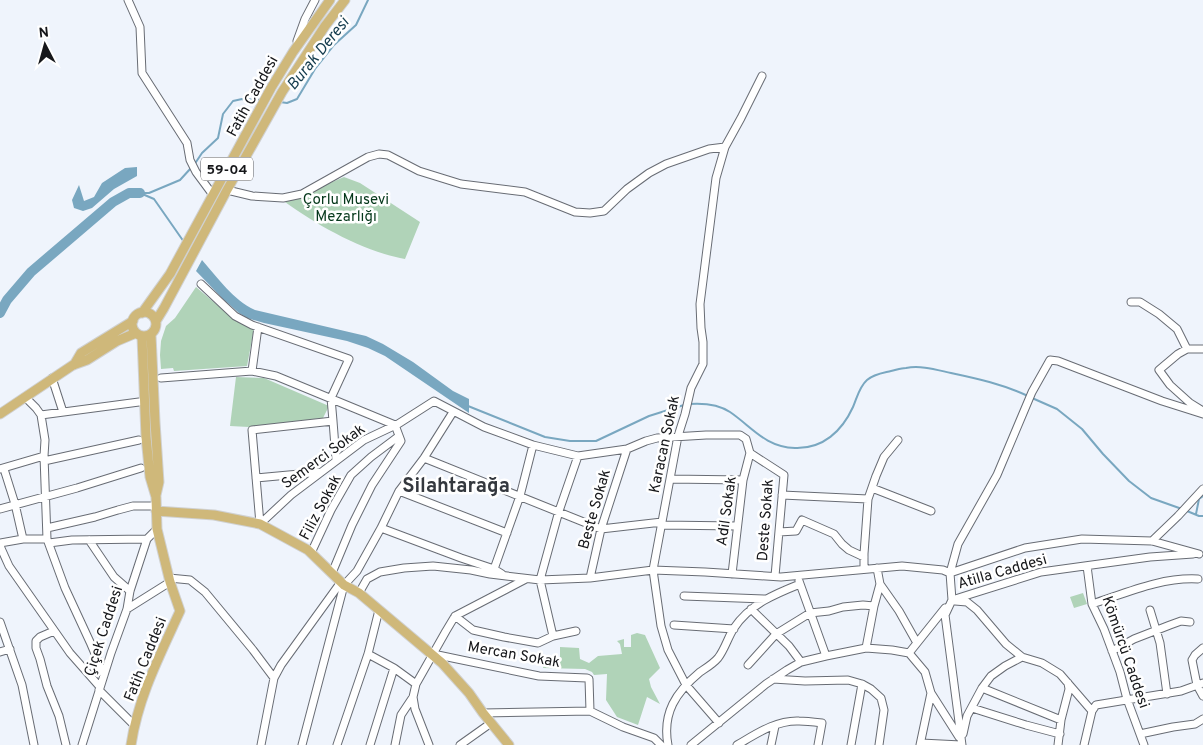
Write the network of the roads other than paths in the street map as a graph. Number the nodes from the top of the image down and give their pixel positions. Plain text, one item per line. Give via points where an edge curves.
1 (128, 0) edge
2 (315, 0) edge
3 (330, 0) edge
4 (345, 0) edge
5 (293, 52) junction
6 (762, 76) dead end
7 (724, 147) junction
8 (227, 190) junction
9 (212, 195) junction
10 (200, 284) dead end
11 (1131, 302) dead end
12 (164, 308) junction
13 (142, 313) junction
14 (132, 321) junction
15 (156, 321) junction
16 (258, 327) junction
17 (143, 335) junction
18 (152, 349) junction
19 (1187, 349) junction
20 (1203, 349) edge
21 (73, 365) junction
22 (252, 371) junction
23 (52, 378) junction
24 (161, 378) dead end
25 (25, 397) junction
26 (331, 398) junction
27 (139, 402) dead end
28 (63, 412) junction
29 (453, 412) junction
30 (1203, 412) edge
31 (0, 414) edge
32 (40, 415) junction
33 (333, 421) junction
34 (395, 426) junction
35 (400, 436) junction
36 (678, 436) junction
37 (139, 440) dead end
38 (898, 440) dead end
39 (533, 445) junction
40 (627, 449) junction
41 (750, 453) junction
42 (578, 456) junction
43 (44, 458) junction
44 (424, 458) junction
45 (336, 460) junction
46 (140, 468) dead end
47 (2, 469) edge
48 (321, 472) junction
49 (256, 478) junction
50 (670, 479) junction
51 (743, 480) junction
52 (872, 488) junction
53 (1203, 488) edge
54 (399, 491) junction
55 (782, 495) junction
56 (46, 496) junction
57 (520, 496) junction
58 (868, 499) junction
59 (15, 504) junction
60 (156, 505) junction
61 (0, 509) edge
62 (559, 511) junction
63 (931, 511) dead end
64 (260, 524) junction
65 (662, 524) junction
66 (737, 526) junction
67 (47, 528) junction
68 (381, 528) junction
69 (157, 529) junction
70 (601, 529) junction
71 (779, 532) junction
72 (507, 533) junction
73 (23, 539) junction
74 (147, 539) junction
75 (89, 540) junction
76 (48, 541) junction
77 (1152, 541) junction
78 (0, 545) edge
79 (311, 553) junction
80 (1201, 554) edge
81 (864, 557) junction
82 (1087, 566) junction
83 (877, 568) junction
84 (494, 569) junction
85 (864, 569) junction
86 (653, 570) junction
87 (332, 573) junction
88 (950, 573) junction
89 (732, 574) junction
90 (506, 576) junction
91 (775, 576) junction
92 (797, 576) junction
93 (526, 578) junction
94 (590, 578) junction
95 (1198, 579) dead end
96 (170, 580) junction
97 (540, 580) junction
98 (342, 583) junction
99 (800, 584) junction
100 (880, 584) junction
101 (130, 591) junction
102 (359, 593) junction
103 (684, 596) dead end
104 (765, 599) junction
105 (952, 600) junction
106 (1092, 604) junction
107 (874, 606) junction
108 (751, 608) junction
109 (127, 609) junction
110 (379, 610) junction
111 (1150, 610) dead end
112 (810, 613) junction
113 (455, 616) junction
114 (0, 622) edge
115 (1190, 622) dead end
116 (674, 625) dead end
117 (734, 628) junction
118 (1156, 630) junction
119 (54, 631) junction
120 (576, 631) dead end
121 (776, 634) junction
122 (553, 636) junction
123 (916, 643) junction
124 (10, 648) junction
125 (866, 648) junction
126 (1203, 648) edge
127 (1112, 651) junction
128 (0, 652) edge
129 (909, 653) junction
130 (368, 654) junction
131 (433, 654) junction
132 (826, 656) junction
133 (1022, 657) junction
134 (801, 662) junction
135 (748, 665) dead end
136 (394, 668) junction
137 (104, 675) junction
138 (274, 678) junction
139 (773, 679) junction
140 (1068, 683) junction
141 (416, 684) junction
142 (862, 684) junction
143 (1200, 684) edge
144 (686, 685) junction
145 (982, 688) junction
146 (99, 689) junction
147 (931, 693) junction
148 (1167, 694) junction
149 (413, 696) junction
150 (1203, 696) edge
151 (1127, 699) junction
152 (972, 708) junction
153 (590, 710) junction
154 (1092, 711) junction
155 (483, 713) junction
156 (1203, 719) edge
157 (1061, 720) junction
158 (719, 722) junction
159 (491, 723) junction
160 (134, 725) junction
161 (775, 726) junction
162 (1060, 734) junction
163 (1140, 734) junction
164 (920, 744) edge
165 (963, 744) edge
166 (34, 745) edge
167 (66, 745) edge
168 (82, 745) edge
169 (131, 745) edge
170 (261, 745) edge
171 (302, 745) edge
172 (337, 745) edge
173 (370, 745) edge
174 (395, 745) edge
175 (429, 745) edge
176 (460, 745) edge
177 (508, 745) edge
178 (661, 745) edge
179 (668, 745) edge
180 (691, 745) edge
181 (737, 745) edge
182 (771, 745) edge
183 (818, 745) edge
184 (851, 745) edge
185 (879, 745) edge
186 (1058, 745) edge
187 (1084, 745) edge
188 (1144, 745) edge

1 - 9 street via 140,27 142,73 187,144 190,160
2 - 5 street
3 - 5 main road, Fatih Caddesi / 59-04
4 - 8 main road, Fatih Caddesi / 59-04 via 282,92
5 - 9 main road, Fatih Caddesi / 59-04
6 - 7 street, Karacan Sokak
7 - 8 street via 666,164 627,189 604,211 590,213 575,212 524,192 461,184 418,171 388,155 379,154 302,194 283,198
7 - 36 street, Karacan Sokak via 716,178 700,304 703,364 691,388
8 - 12 main road, Fatih Caddesi / 59-04
9 - 13 main road, Fatih Caddesi / 59-04 via 170,274
10 - 16 street via 235,316
11 - 19 street via 1140,302 1177,329
12 - 15 main road, Fatih Caddesi
12 - 18 main road
13 - 14 main road
13 - 15 main road via 149,313
14 - 17 main road via 133,329
14 - 21 main road via 81,353
15 - 17 main road via 155,330
16 - 22 street
16 - 26 street via 349,359
17 - 18 main road, Fatih Caddesi
17 - 21 main road via 117,341
17 - 60 main road, Fatih Caddesi via 146,437
18 - 60 main road, Fatih Caddesi via 159,482
19 - 20 street
19 - 30 street via 1159,370 1170,385
21 - 23 main road
22 - 24 street
22 - 26 street via 276,376
23 - 25 main road
23 - 28 street
25 - 31 main road
25 - 32 street
26 - 33 street
26 - 34 street
27 - 28 street
28 - 32 street
29 - 34 street, Semerci Sokak via 434,401
29 - 39 street
29 - 44 street
30 - 88 street via 1162,401 1050,360 1032,392 997,475 958,544
32 - 43 street via 45,440
33 - 45 street
33 - 49 street via 252,430
34 - 35 street
34 - 45 street, Semerci Sokak via 364,440
35 - 79 street, Filiz Sokak via 351,476
35 - 87 street via 401,441 372,485 352,525
36 - 40 street via 657,438
36 - 41 street via 740,435 746,439
36 - 50 street, Karacan Sokak
37 - 43 street
38 - 52 street via 884,457
39 - 42 street
39 - 57 street
40 - 42 street
40 - 70 street, Beste Sokak
41 - 51 street, Adil Sokak
41 - 55 street, Deste Sokak via 784,475
42 - 62 street
43 - 47 street
43 - 56 street
44 - 54 street
44 - 57 street
45 - 48 street, Semerci Sokak
46 - 56 street
47 - 59 street
48 - 49 street
48 - 64 street, Semerci Sokak
49 - 64 street
50 - 51 street
50 - 65 street, Karacan Sokak
51 - 66 street, Adil Sokak
52 - 58 street
52 - 63 street
53 - 77 street
54 - 68 street
54 - 72 street
55 - 58 street
55 - 71 street, Deste Sokak
56 - 59 street
56 - 67 street
57 - 62 street
57 - 72 street
58 - 81 street
59 - 61 street
59 - 73 street
60 - 64 main road
60 - 67 street via 134,506
60 - 69 main road, Fatih Caddesi
62 - 70 street
62 - 97 street
64 - 79 main road
65 - 66 street
65 - 70 street
65 - 86 street, Karacan Sokak
66 - 89 street, Adil Sokak
67 - 76 street
68 - 84 street
68 - 98 street via 357,571
69 - 74 street, Çiçek Caddesi
69 - 96 main road, Fatih Caddesi
70 - 94 street, Beste Sokak
71 - 81 street via 796,531 802,520 834,534 849,550
71 - 91 street, Deste Sokak
72 - 84 street
73 - 76 street
73 - 78 street
74 - 75 street
74 - 101 street, Çiçek Caddesi
75 - 76 street
75 - 101 street via 114,577
76 - 137 street
77 - 80 street
77 - 88 street via 1082,539 1025,548
78 - 119 street via 9,566
79 - 87 main road
80 - 82 street, Atilla Caddesi
81 - 85 street
82 - 105 street, Atilla Caddesi via 1041,572
82 - 106 street, Kömürcü Caddesi
83 - 85 street
83 - 88 street via 902,566
83 - 100 street
84 - 90 street
85 - 92 street
86 - 89 street
86 - 94 street
86 - 144 street, Karacan Sokak via 661,626 668,650
87 - 98 main road
88 - 105 street
89 - 91 street
90 - 93 street
90 - 102 street via 433,566 404,568 380,572 367,579
91 - 92 street
92 - 99 street
93 - 97 street
93 - 113 street
94 - 97 street
95 - 106 street via 1166,580
96 - 109 street
96 - 138 street via 190,580 205,592
96 - 160 main road, Fatih Caddesi via 180,611 152,672
97 - 122 street
98 - 102 main road
98 - 138 street
98 - 171 street
99 - 104 street
99 - 112 street
100 - 107 street
100 - 123 street
101 - 109 street, Çiçek Caddesi
102 - 110 main road
103 - 104 street
104 - 108 street
105 - 123 street
105 - 133 street via 967,602 977,610 1006,644
105 - 165 street, Atilla Caddesi via 945,615
106 - 127 street, Kömürcü Caddesi
107 - 112 street
107 - 125 street
108 - 117 street
108 - 121 street
109 - 137 street, Çiçek Caddesi
110 - 130 street
110 - 131 main road
111 - 118 street
112 - 121 street
112 - 132 street
113 - 122 street via 473,630 504,637 538,643
113 - 131 street
114 - 124 street
115 - 118 street via 1181,621
116 - 117 street
117 - 144 street via 717,659
118 - 127 street
118 - 148 street
119 - 146 street
119 - 167 street via 40,637 36,648
120 - 122 street
121 - 134 street
121 - 135 street
123 - 129 street
124 - 128 street
124 - 166 street via 22,686
125 - 129 street
125 - 132 street
126 - 143 street via 1192,660
127 - 151 street, Kömürcü Caddesi
129 - 147 street via 926,672
130 - 136 street
130 - 172 street
131 - 141 street
131 - 153 street, Mercan Sokak via 539,676 587,678
131 - 155 main road
132 - 134 street
133 - 140 street via 1042,663
133 - 145 street via 991,676
134 - 139 street
136 - 141 street
136 - 173 street
137 - 146 street, Çiçek Caddesi
138 - 170 street
139 - 142 street via 848,680
139 - 158 street
140 - 154 street
140 - 157 street
141 - 149 street
142 - 184 street
142 - 185 street via 881,698 884,710
143 - 148 street
143 - 150 street
144 - 158 street, Karacan Sokak
144 - 179 street via 674,699 667,726
145 - 152 street
145 - 157 street
146 - 160 street
146 - 168 street, Çiçek Caddesi
147 - 164 street
147 - 165 street
148 - 151 street
149 - 174 street via 401,715
149 - 175 street
151 - 154 street via 1096,705
151 - 163 street, Kömürcü Caddesi
152 - 162 street
152 - 165 street via 967,716
153 - 155 street
153 - 178 street via 654,738
154 - 187 street
155 - 159 main road
156 - 163 street via 1195,724
157 - 162 street
158 - 180 street
159 - 176 street
159 - 177 main road
160 - 169 main road, Fatih Caddesi
161 - 181 street
161 - 182 street
161 - 183 street via 798,720 822,723
162 - 186 street
163 - 188 street, Kömürcü Caddesi
164 - 165 street

